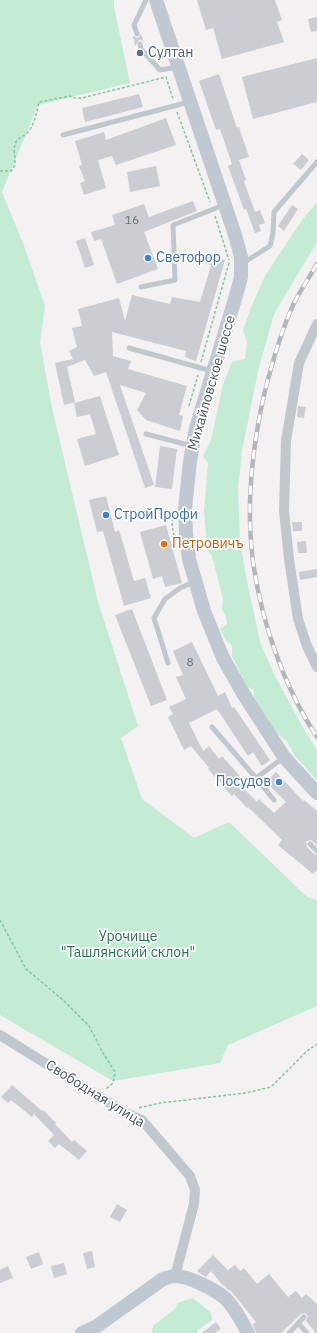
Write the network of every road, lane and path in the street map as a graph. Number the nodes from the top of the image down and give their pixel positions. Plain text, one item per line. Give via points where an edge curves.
1 (146, 0) edge
2 (156, 0) edge
3 (137, 34) dead end
4 (140, 44) dead end
5 (178, 67) junction
6 (166, 77) dead end
7 (190, 102) junction
8 (63, 136) dead end
9 (317, 162) edge
10 (0, 171) edge
11 (225, 204) junction
12 (241, 265) junction
13 (141, 287) dead end
14 (317, 324) edge
15 (129, 348) dead end
16 (200, 367) junction
17 (213, 371) junction
18 (188, 412) dead end
19 (146, 434) dead end
20 (193, 447) junction
21 (173, 508) dead end
22 (175, 541) dead end
23 (195, 581) junction
24 (168, 663) dead end
25 (317, 667) edge
26 (212, 727) dead end
27 (284, 757) junction
28 (256, 778) junction
29 (317, 793) edge
30 (274, 800) dead end
31 (310, 844) dead end
32 (317, 850) edge
33 (0, 920) edge
34 (0, 1035) edge
35 (317, 1044) edge
36 (98, 1096) junction
37 (124, 1112) junction
38 (175, 1276) junction
39 (304, 1317) dead end
40 (298, 1323) junction
41 (82, 1333) edge
42 (248, 1333) edge
43 (289, 1333) edge
44 (307, 1333) edge

1 - 3 lane via 134,25
2 - 5 main road, Михайловское шоссе
4 - 5 lane via 141,49 160,70
5 - 7 main road, Михайловское шоссе
6 - 10 path via 82,98 70,96 39,102 28,133 18,137 14,168 12,171
7 - 8 lane
7 - 11 main road, Михайловское шоссе
9 - 12 lane via 274,212 270,246
11 - 12 main road, Михайловское шоссе via 241,257
11 - 13 lane via 173,225 175,280
12 - 17 main road, Михайловское шоссе via 236,299
14 - 25 street via 299,363 286,440 284,511 298,619
15 - 16 lane
16 - 17 lane
16 - 18 path
17 - 20 main road, Михайловское шоссе
19 - 20 lane
20 - 23 main road, Михайловское шоссе via 185,509 189,559
21 - 22 path via 172,526
23 - 24 lane via 164,599 154,618
23 - 27 main road, Михайловское шоссе via 223,658
26 - 28 lane
27 - 28 lane
27 - 29 main road, Михайловское шоссе
28 - 30 lane
31 - 32 lane
33 - 36 path via 26,969 89,1026 115,1072 114,1083
34 - 36 street, Свободная улица
35 - 37 path via 271,1087 246,1093 160,1103
36 - 37 street, Свободная улица
37 - 38 street, Свободная улица via 142,1120 190,1176 195,1190 194,1204
38 - 41 main road via 163,1279 97,1326
38 - 42 main road via 190,1279 226,1299
39 - 40 lane
40 - 43 lane
40 - 44 lane

